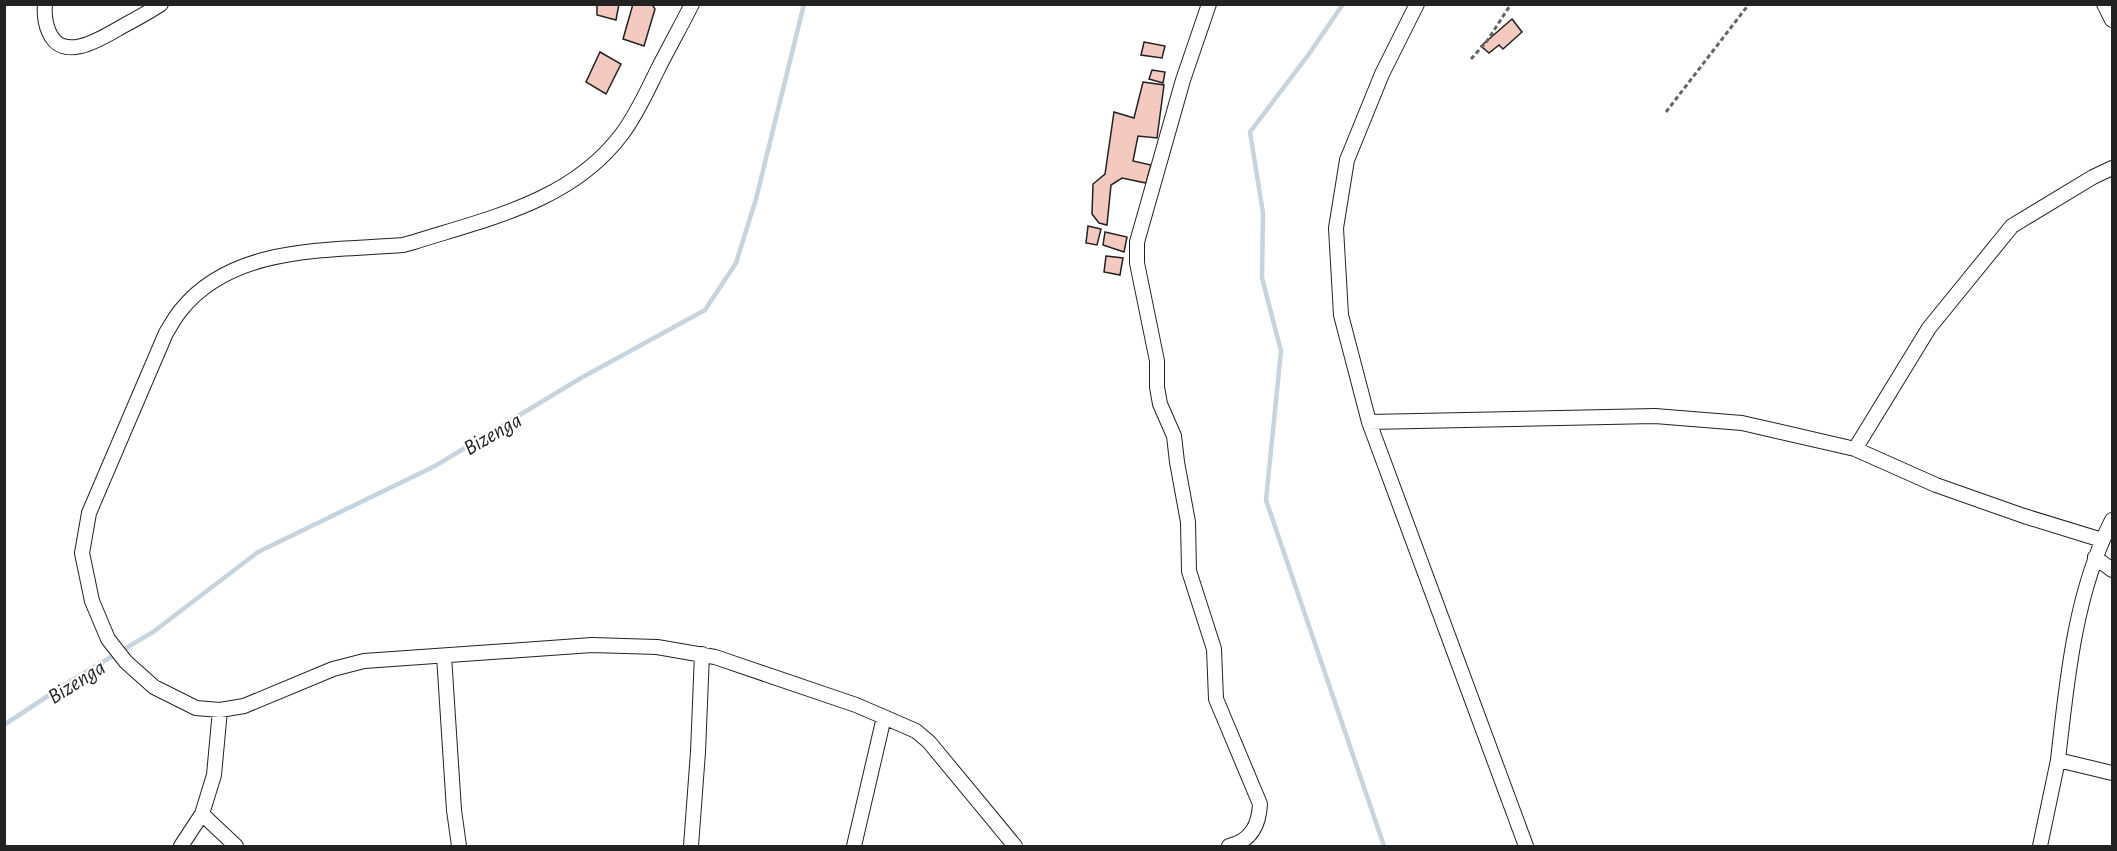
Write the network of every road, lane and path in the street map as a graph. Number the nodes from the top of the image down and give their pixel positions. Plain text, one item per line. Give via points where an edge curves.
1 (45, 4) edge
2 (161, 4) edge
3 (692, 4) edge
4 (1209, 4) edge
5 (1417, 4) edge
6 (1511, 4) edge
7 (1749, 4) edge
8 (2104, 4) edge
9 (2112, 20) edge
10 (1471, 59) dead end
11 (1666, 112) dead end
12 (2112, 168) edge
13 (1369, 422) junction
14 (1855, 449) junction
15 (2112, 519) edge
16 (2102, 540) junction
17 (2096, 557) junction
18 (2112, 570) edge
19 (702, 654) junction
20 (444, 656) junction
21 (220, 710) junction
22 (884, 717) junction
23 (2058, 760) junction
24 (2112, 773) edge
25 (202, 814) junction
26 (181, 846) edge
27 (236, 846) edge
28 (459, 846) edge
29 (691, 846) edge
30 (854, 846) edge
31 (1015, 846) edge
32 (1229, 846) edge
33 (1526, 846) edge
34 (2040, 846) edge

1 - 2 street via 50,35 73,47 97,41
3 - 21 street via 621,135 582,176 558,191 533,203 402,245 284,255 247,265 224,274 181,309 166,333 99,487 89,513 82,553 92,601 108,639 126,662 154,687 182,703
4 - 32 street via 1183,80 1136,252 1157,361 1160,404 1174,436 1188,522 1190,571 1214,649 1216,699 1260,804 1260,819 1253,832 1246,840
5 - 13 street via 1382,74 1347,160 1336,228 1341,315
6 - 10 path via 1488,41
7 - 11 path
8 - 9 street
12 - 14 street via 2012,226 1929,328
13 - 14 street via 1655,416 1743,423
13 - 33 street
14 - 16 street via 1936,485
15 - 16 street
16 - 17 street
17 - 18 street
17 - 23 street via 2075,641
19 - 20 street via 657,647 592,645
19 - 22 street
19 - 29 street
20 - 21 street via 349,665 244,706
20 - 28 street
21 - 25 street via 214,775
22 - 30 street
22 - 31 street via 916,731 929,742
23 - 24 street
23 - 34 street
25 - 26 street
25 - 27 street

